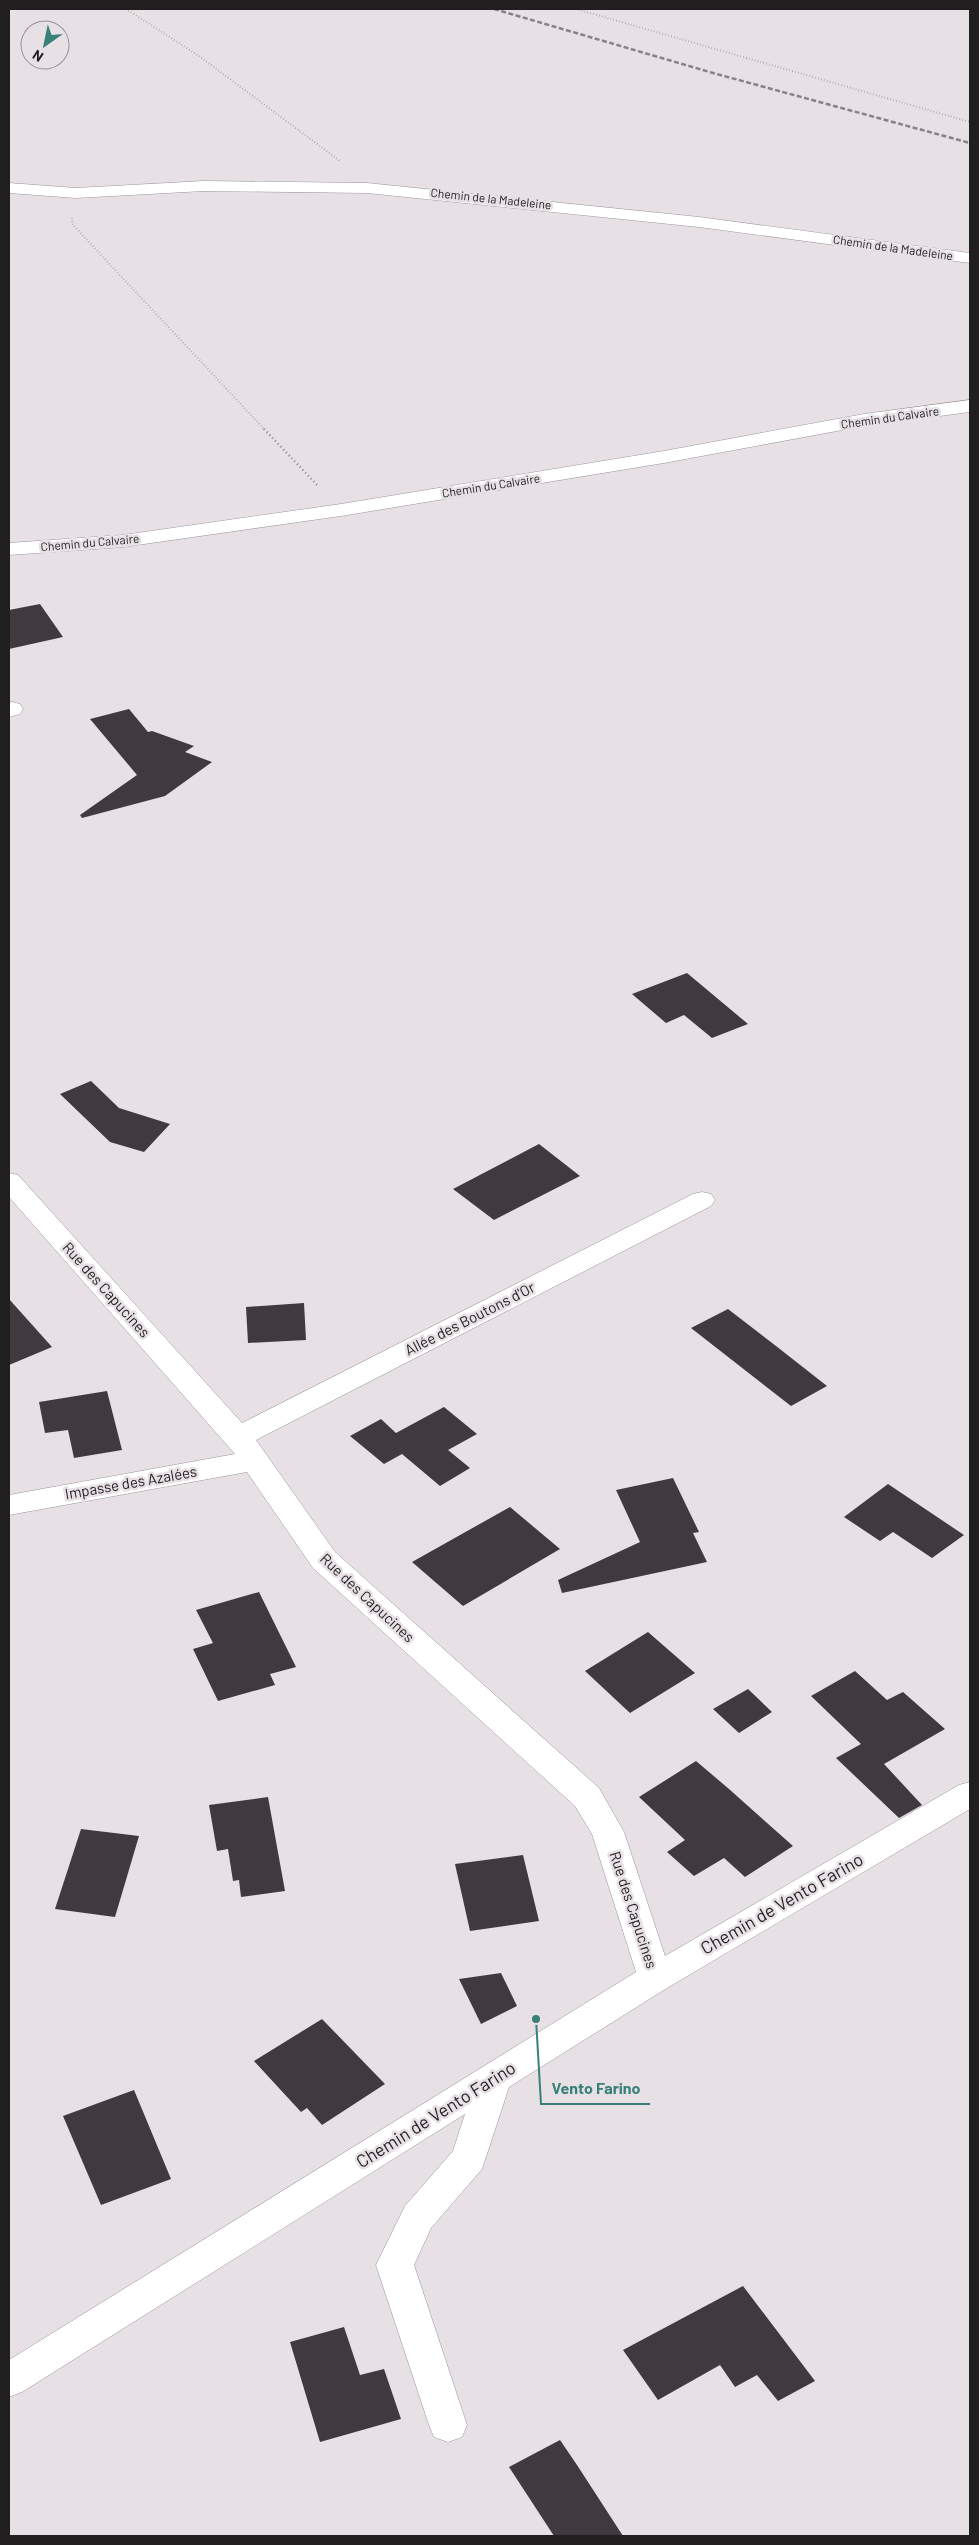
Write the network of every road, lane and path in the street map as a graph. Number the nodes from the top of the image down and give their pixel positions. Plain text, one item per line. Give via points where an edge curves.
1 (126, 9) edge
2 (576, 9) edge
3 (970, 122) edge
4 (9, 188) edge
5 (367, 188) junction
6 (76, 193) junction
7 (970, 258) edge
8 (970, 406) edge
9 (341, 510) junction
10 (9, 549) edge
11 (9, 1181) edge
12 (702, 1200) dead end
13 (246, 1449) junction
14 (9, 1505) edge
15 (970, 1794) edge
16 (655, 1978) junction
17 (494, 2079) junction
18 (9, 2380) edge
19 (448, 2425) dead end

1 - 5 path via 199,56 360,176
2 - 3 path
4 - 6 street, Chemin de la Madeleine
5 - 6 street, Chemin de la Madeleine via 204,186
5 - 7 street, Chemin de la Madeleine via 699,222
6 - 9 path via 73,225
8 - 9 street, Chemin du Calvaire via 864,420 664,457
9 - 10 street, Chemin du Calvaire via 123,542
11 - 13 street, Rue des Capucines
12 - 13 street, Allée des Boutons d'Or
13 - 14 street, Impasse des Azalées
13 - 16 street, Rue des Capucines via 324,1560 587,1797 608,1832
15 - 16 street, Chemin de Vento Farino
16 - 17 street, Chemin de Vento Farino
17 - 18 street, Chemin de Vento Farino
17 - 19 street via 469,2158 418,2217 395,2265

